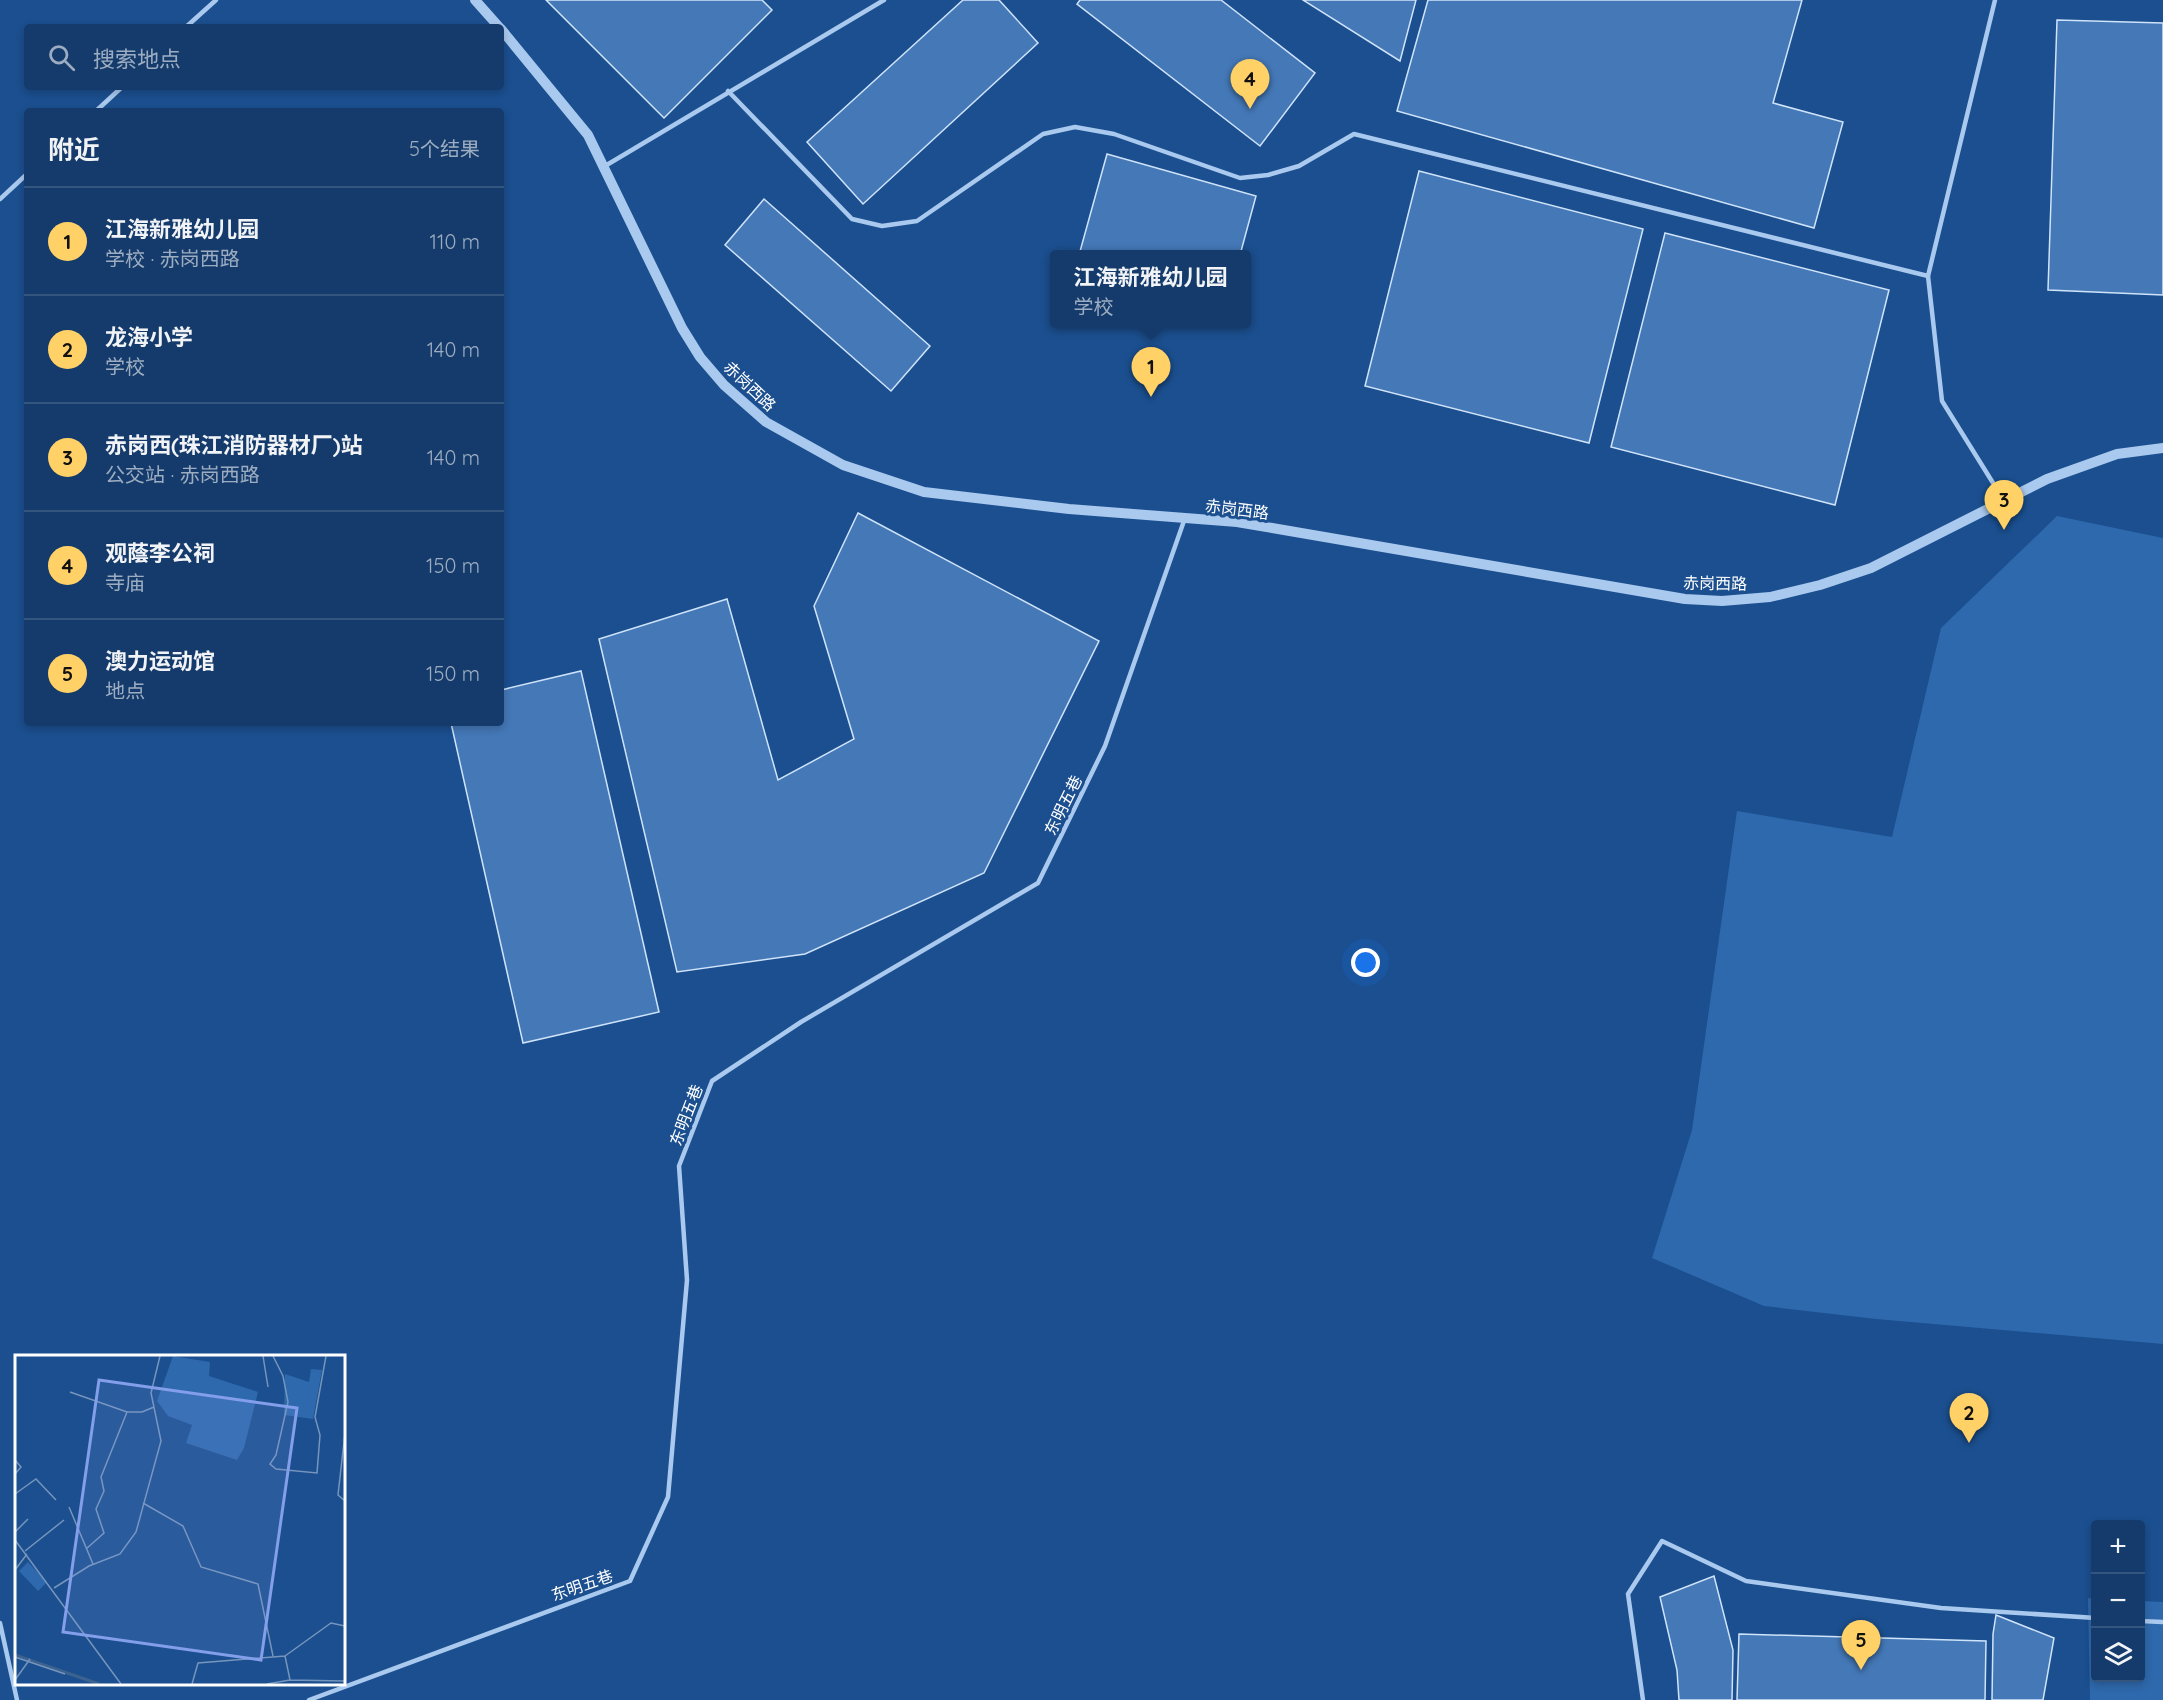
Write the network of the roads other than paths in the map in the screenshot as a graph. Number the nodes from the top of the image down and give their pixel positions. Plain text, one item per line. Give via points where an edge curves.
1 (216, 0) edge
2 (475, 0) edge
3 (884, 0) edge
4 (1995, 0) edge
5 (189, 24) edge
6 (496, 24) edge
7 (504, 33) edge
8 (119, 90) edge
9 (728, 91) junction
10 (99, 108) edge
11 (604, 167) junction
12 (24, 177) edge
13 (0, 199) edge
14 (1928, 276) junction
15 (2163, 448) edge
16 (2004, 501) junction
17 (1185, 518) junction
18 (2091, 1618) edge
19 (2145, 1621) edge
20 (2163, 1622) edge
21 (0, 1623) edge
22 (17, 1700) edge
23 (309, 1700) edge
24 (1643, 1700) edge

1 - 5 lane
2 - 6 street, 赤岗西路
3 - 9 lane
4 - 14 lane
7 - 11 street, 赤岗西路 via 588,135
8 - 10 lane
9 - 11 lane
9 - 14 lane via 852,219 882,226 916,221 1043,134 1075,127 1114,134 1240,178 1299,166 1354,134
11 - 17 street, 赤岗西路 via 700,357 724,385 766,422 843,465 924,492
12 - 13 lane
14 - 16 lane via 1942,400
15 - 16 street, 赤岗西路 via 2117,454 2047,479
16 - 17 street, 赤岗西路 via 1871,568 1770,597 1722,600 1685,599 1237,522
17 - 23 lane, 东明五巷 via 1105,746 1038,883 801,1022 712,1081 679,1166 687,1280 668,1497 630,1581
18 - 24 lane via 1941,1608 1746,1581 1662,1541 1628,1594
19 - 20 lane
21 - 22 lane

